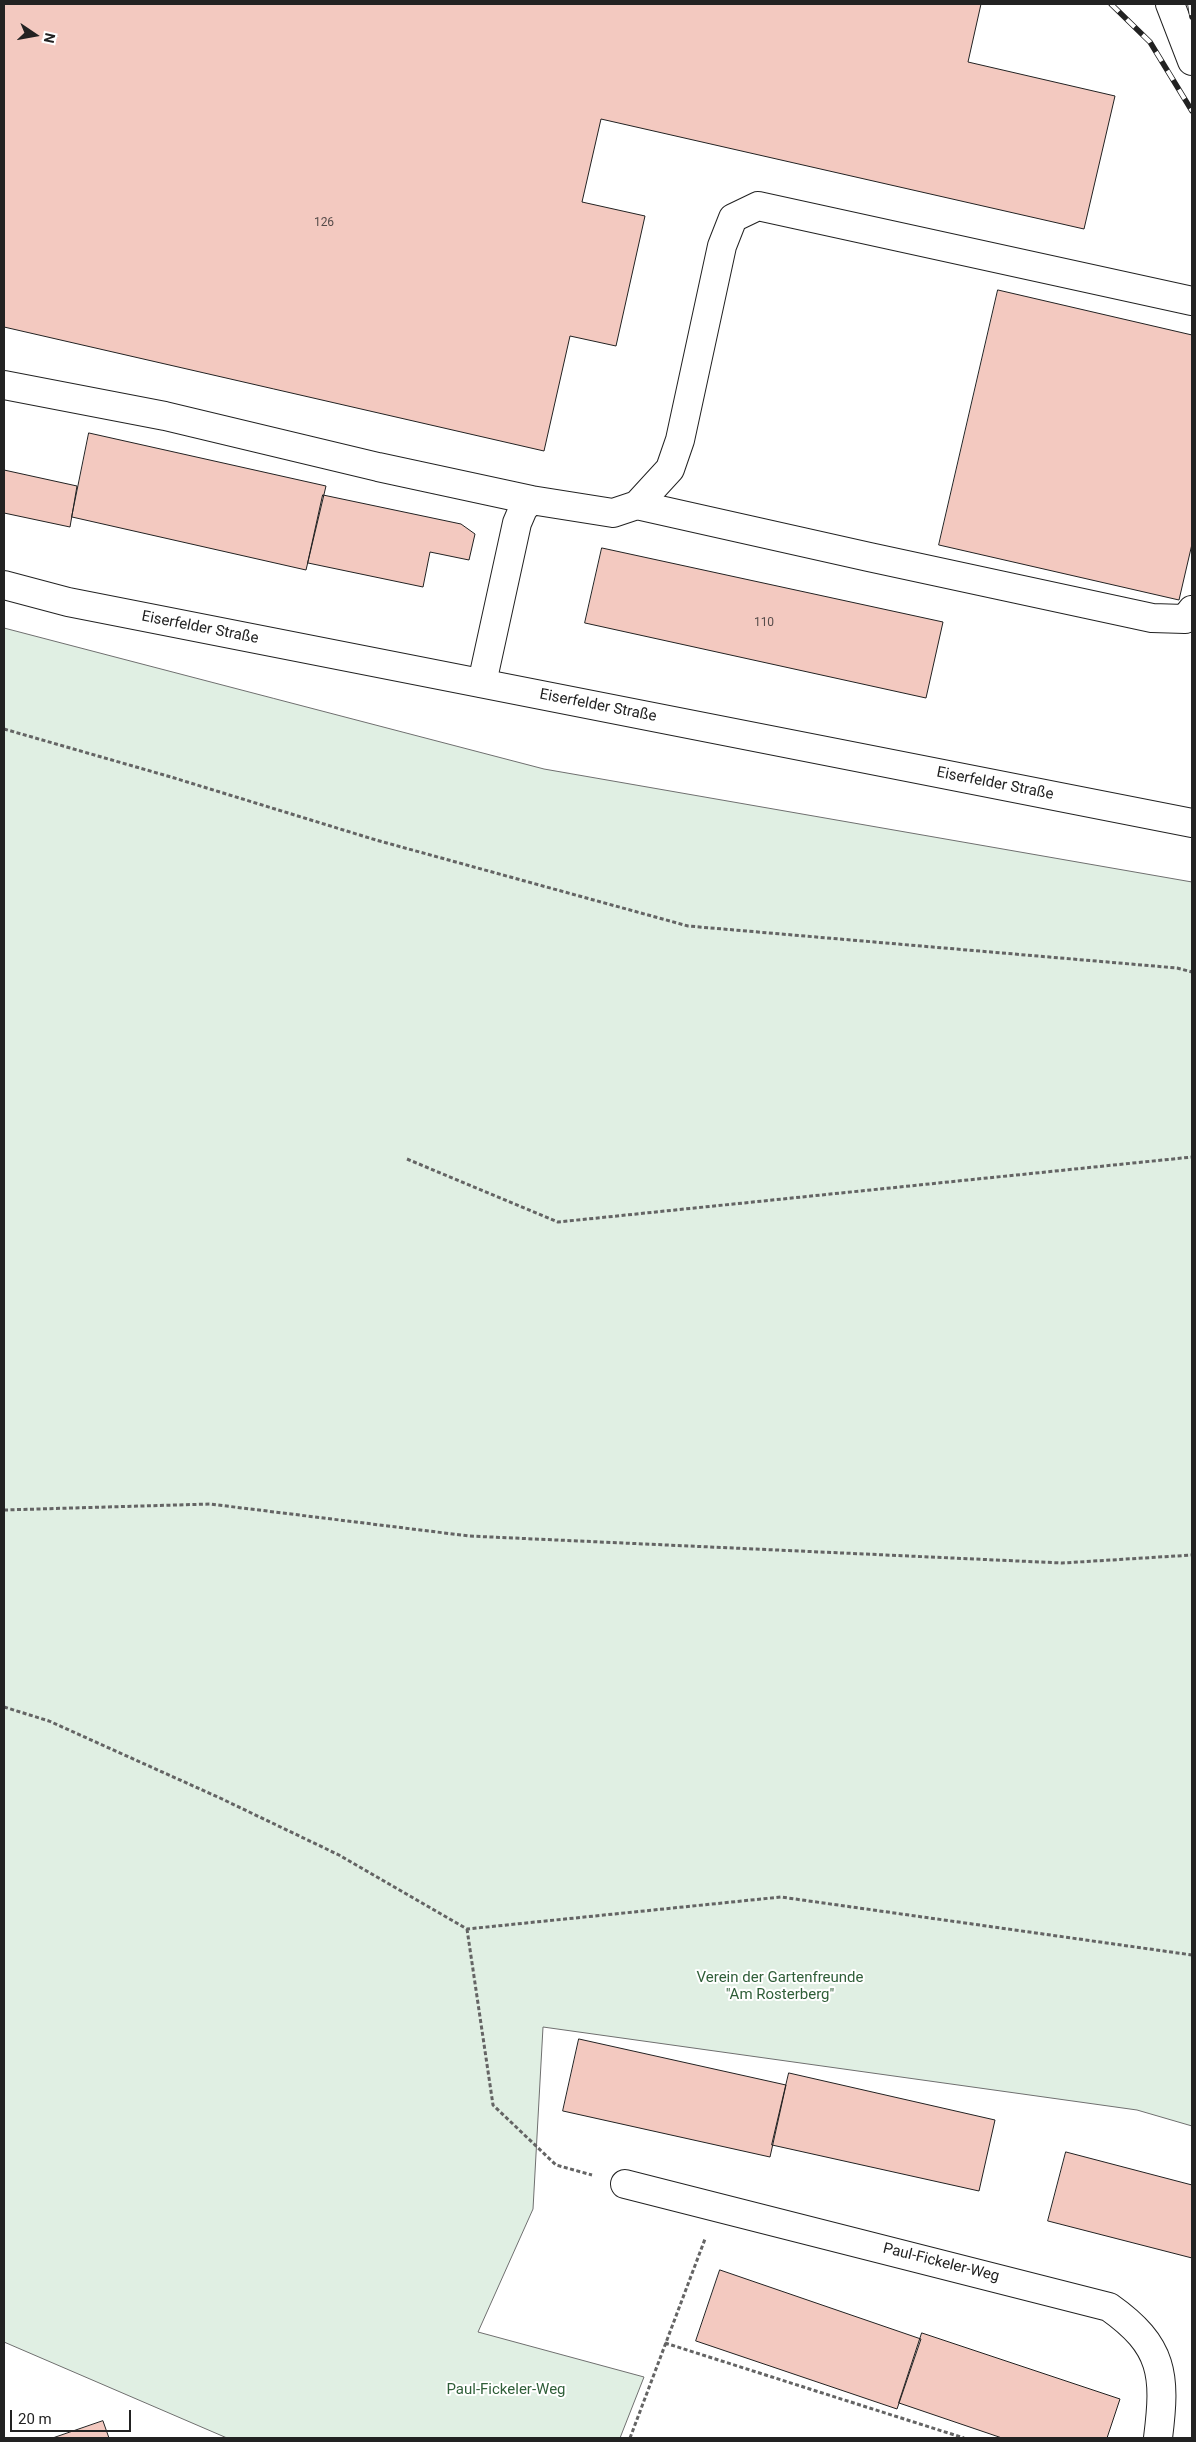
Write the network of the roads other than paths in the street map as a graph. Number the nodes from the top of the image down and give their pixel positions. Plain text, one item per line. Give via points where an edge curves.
1 (1170, 4) edge
2 (1192, 61) edge
3 (1192, 301) edge
4 (4, 385) edge
5 (531, 500) junction
6 (637, 505) junction
7 (4, 585) edge
8 (1192, 610) edge
9 (482, 683) junction
10 (1192, 823) edge
11 (625, 2184) road end
12 (1158, 2438) edge

1 - 2 main road
3 - 6 main road via 758,206 733,218 722,246 680,440 670,469
4 - 5 main road via 165,416
5 - 6 main road via 613,514
5 - 9 main road via 517,523
6 - 8 main road via 1152,618 1185,619
7 - 9 main road, Eiserfelder Straße via 77,604
9 - 10 main road, Eiserfelder Straße
11 - 12 main road, Paul-Fickeler-Weg via 1109,2307 1132,2323 1160,2366 1162,2406

